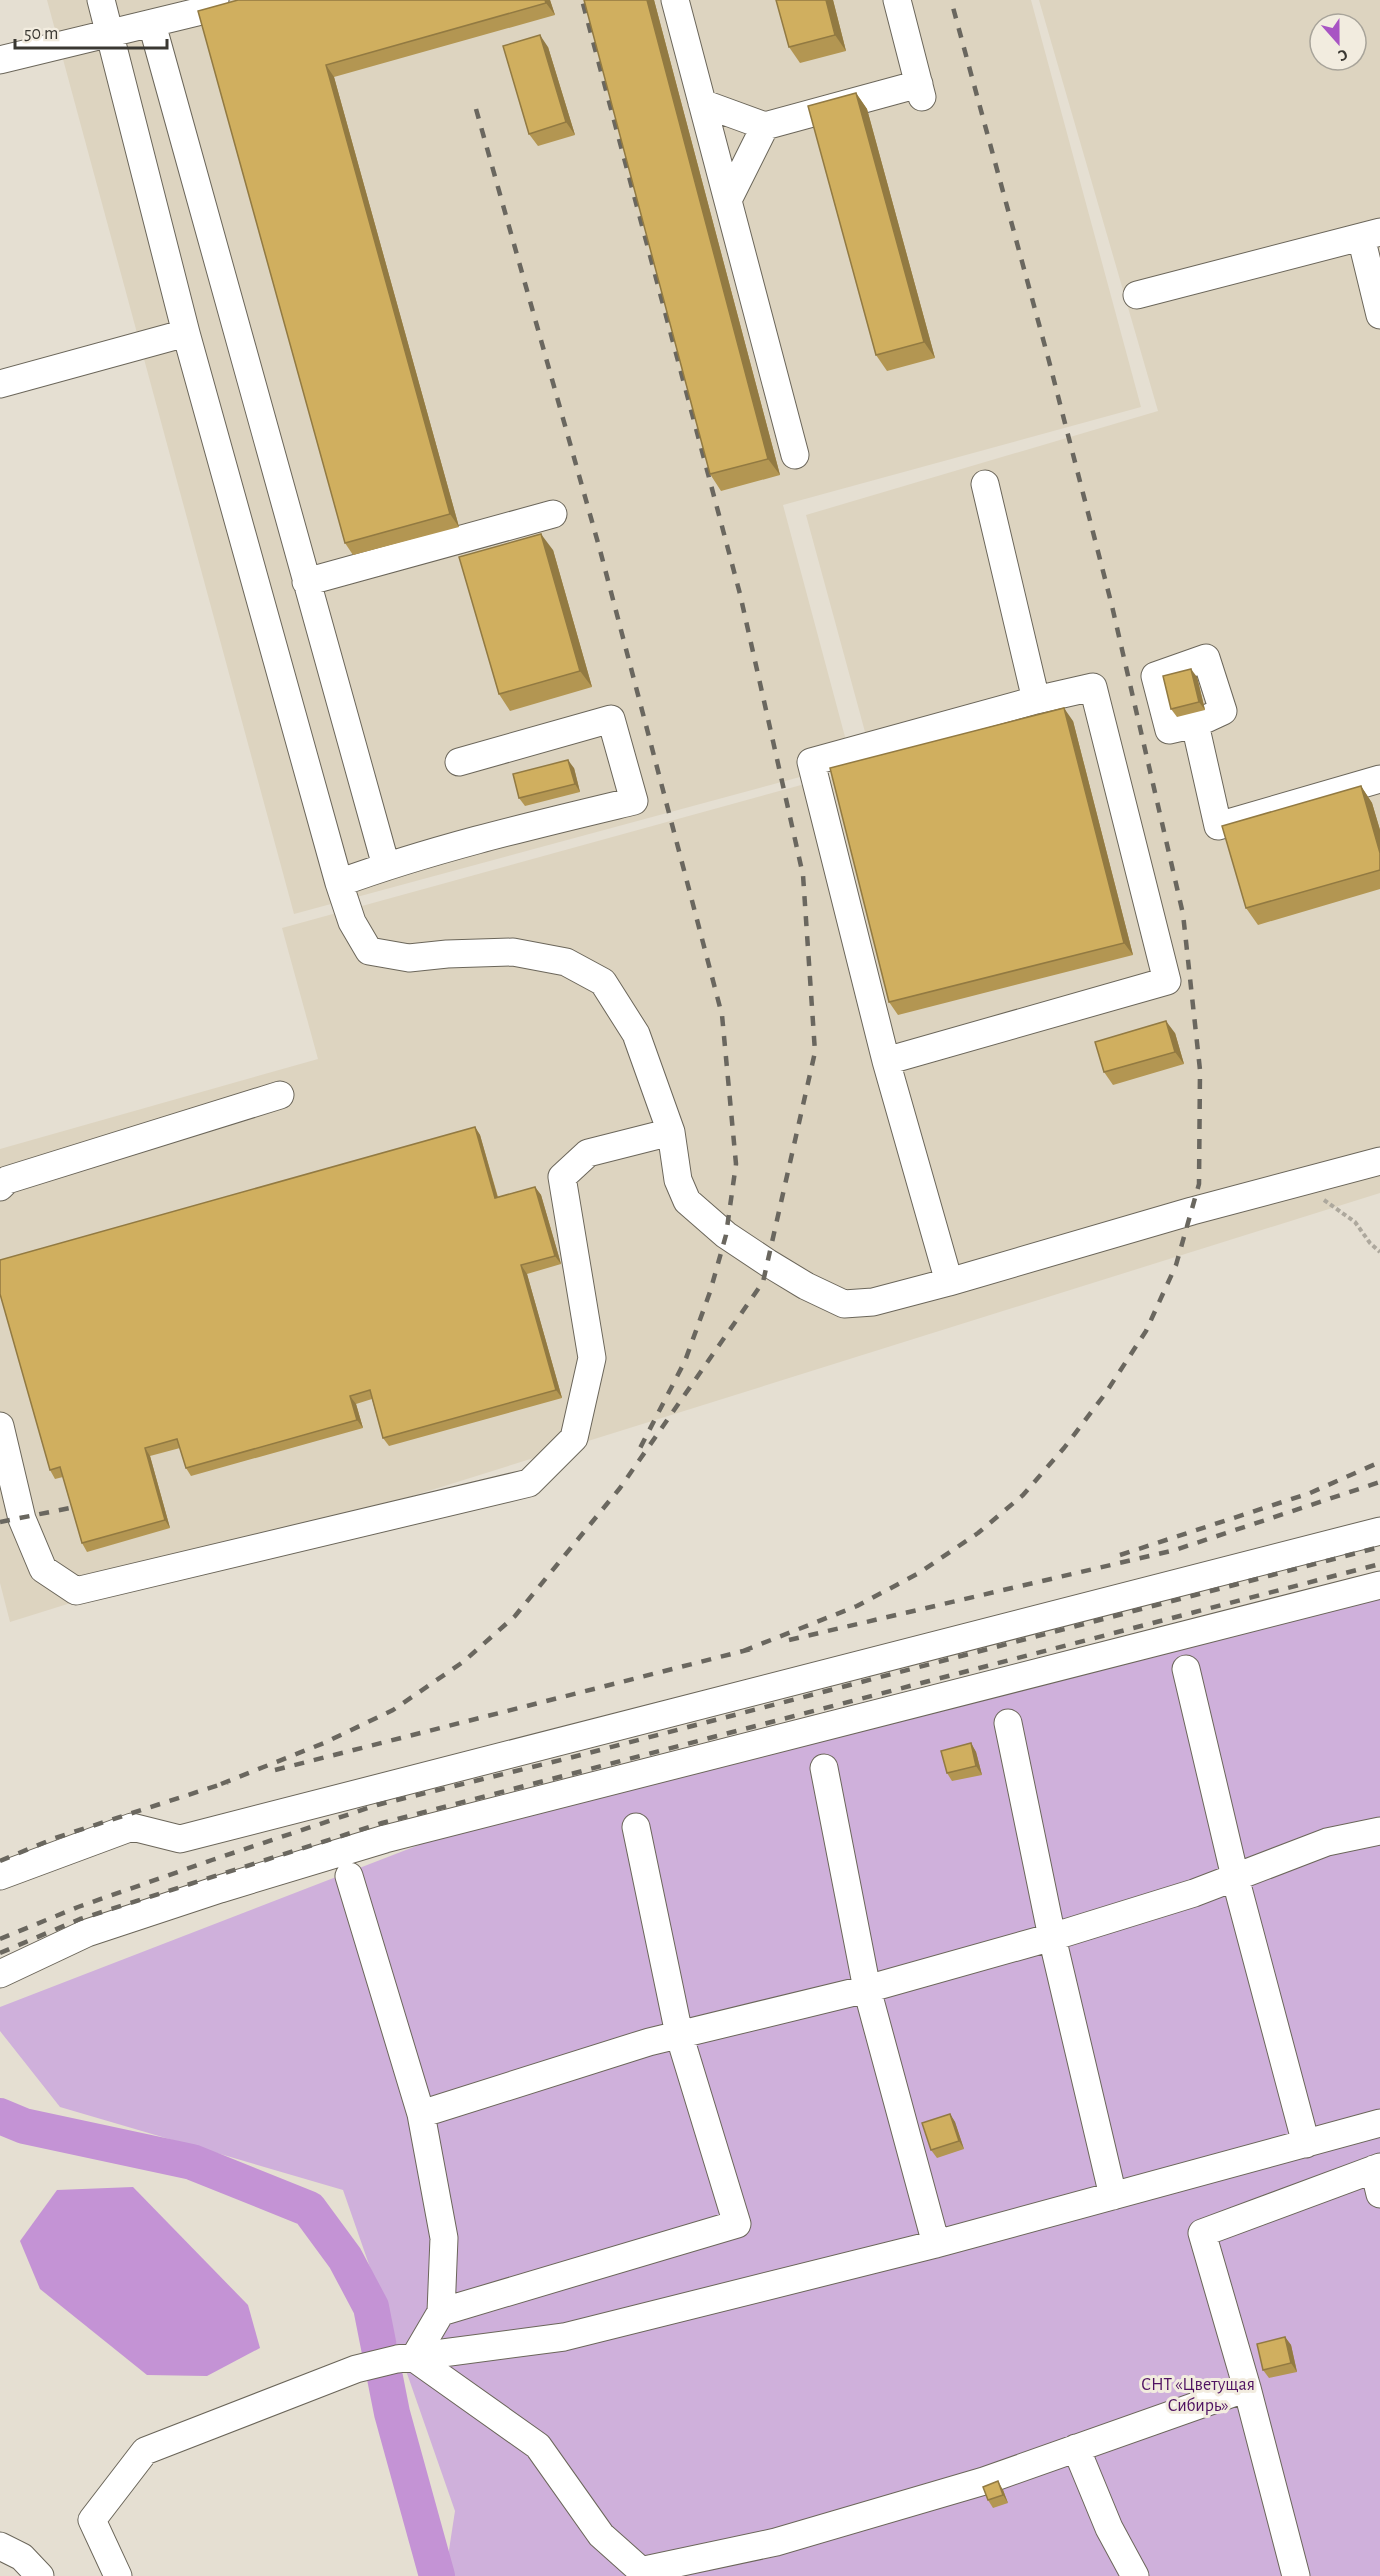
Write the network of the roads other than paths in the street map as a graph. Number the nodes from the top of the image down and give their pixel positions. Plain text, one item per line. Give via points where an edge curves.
1 (101, 0) edge
2 (215, 0) edge
3 (675, 0) edge
4 (897, 0) edge
5 (152, 24) junction
6 (111, 34) junction
7 (0, 60) edge
8 (702, 103) junction
9 (765, 126) junction
10 (728, 200) junction
11 (1371, 235) edge
12 (1137, 294) dead end
13 (1380, 315) edge
14 (186, 333) junction
15 (0, 384) edge
16 (795, 455) dead end
17 (985, 484) dead end
18 (552, 514) dead end
19 (306, 582) junction
20 (1036, 700) junction
21 (1195, 724) dead end
22 (459, 762) dead end
23 (1380, 779) edge
24 (386, 866) junction
25 (339, 883) junction
26 (886, 1061) junction
27 (280, 1095) dead end
28 (671, 1132) junction
29 (1380, 1161) edge
30 (0, 1187) edge
31 (949, 1282) junction
32 (0, 1426) edge
33 (1380, 1531) edge
34 (1380, 1585) edge
35 (1186, 1670) dead end
36 (1008, 1723) dead end
37 (824, 1768) dead end
38 (636, 1827) dead end
39 (1380, 1831) edge
40 (0, 1876) edge
41 (349, 1876) dead end
42 (1235, 1877) junction
43 (1052, 1937) junction
44 (0, 1974) edge
45 (867, 1989) junction
46 (679, 2034) junction
47 (421, 2114) junction
48 (1380, 2123) edge
49 (1306, 2144) junction
50 (1378, 2177) edge
51 (1113, 2196) junction
52 (936, 2244) junction
53 (441, 2312) junction
54 (405, 2358) junction
55 (1247, 2388) junction
56 (1076, 2448) junction
57 (0, 2546) edge
58 (644, 2573) edge
59 (40, 2576) edge
60 (118, 2576) edge
61 (1135, 2576) edge
62 (1296, 2576) edge

1 - 6 street
2 - 5 street via 210,9
3 - 8 street
4 - 9 street via 920,91
5 - 6 street
5 - 19 street
6 - 7 street
6 - 14 street
8 - 9 street
8 - 10 street
9 - 10 street
10 - 16 street
11 - 12 street
11 - 13 street
14 - 15 street
14 - 25 street
17 - 20 street
18 - 19 street
19 - 24 street
20 - 26 street via 811,762
20 - 26 street via 1092,687 1167,981
21 - 23 street via 1218,826
22 - 24 street via 611,719 634,801
24 - 25 street
25 - 28 street via 352,922 369,951 409,958 513,952 566,962 603,982 636,1034
26 - 31 street
27 - 30 street via 7,1180
28 - 31 street via 678,1180 687,1201 726,1235 806,1286 844,1304 873,1302
28 - 32 street via 588,1153 562,1177 592,1358 574,1438 529,1484 76,1591 43,1569 22,1519
29 - 31 street
33 - 40 street via 180,1839 132,1827
34 - 44 street via 385,1839 87,1933
35 - 42 street
36 - 43 street
37 - 45 street
38 - 46 street
39 - 42 street via 1327,1842
41 - 47 street
42 - 43 street
42 - 49 street
43 - 45 street
43 - 51 street
45 - 46 street
45 - 52 street
46 - 47 street
46 - 53 street via 737,2224
47 - 53 street via 444,2238
48 - 49 street
49 - 51 street
50 - 55 street via 1202,2233
51 - 52 street
52 - 54 street via 564,2337
53 - 54 street
54 - 58 street via 538,2446 601,2535
54 - 60 street via 356,2369 145,2451 92,2520
55 - 56 street
55 - 62 street
56 - 58 street via 984,2481 776,2542
56 - 61 street via 1109,2528
57 - 59 street via 22,2557

